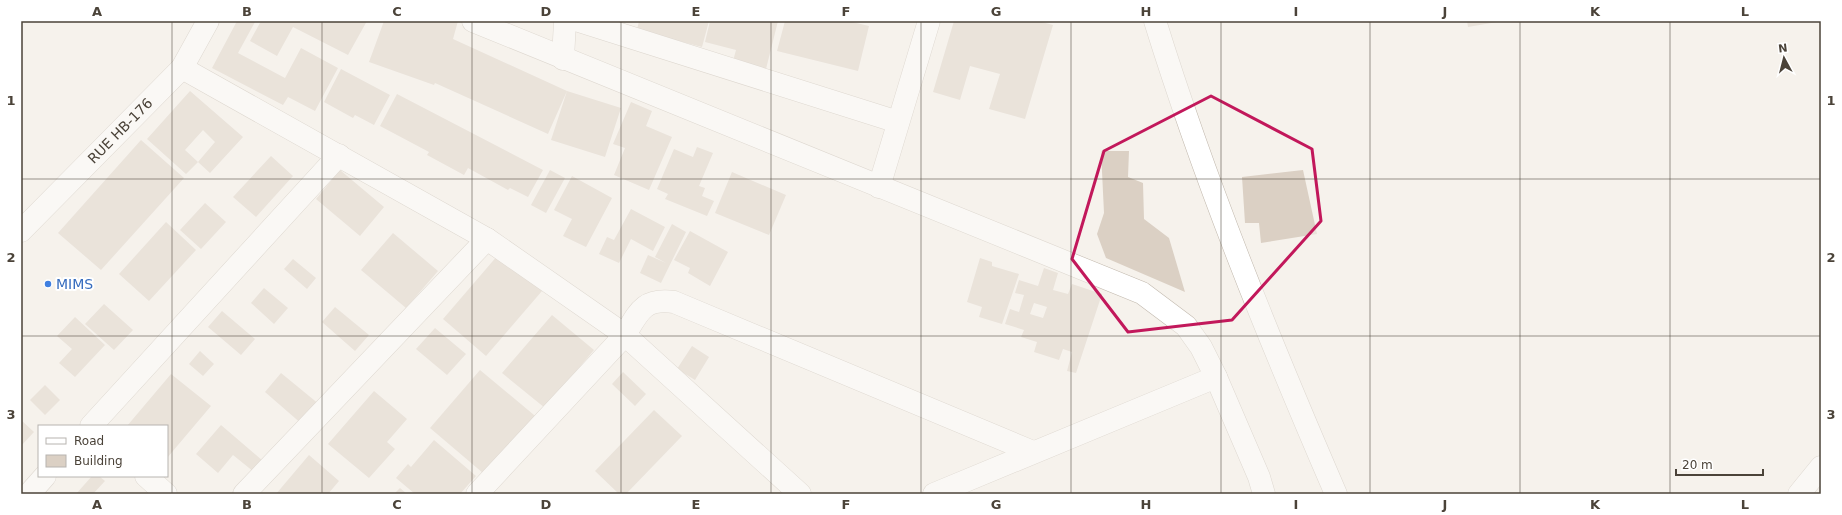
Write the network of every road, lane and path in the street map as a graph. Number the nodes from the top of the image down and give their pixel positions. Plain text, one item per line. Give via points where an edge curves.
1 (208, 21) edge
2 (473, 21) edge
3 (566, 21) edge
4 (579, 21) edge
5 (929, 21) edge
6 (1155, 21) edge
7 (563, 58) junction
8 (182, 68) junction
9 (898, 122) junction
10 (339, 155) junction
11 (879, 187) junction
12 (21, 231) edge
13 (487, 239) junction
14 (626, 335) junction
15 (1216, 377) junction
16 (92, 425) edge
17 (1034, 452) junction
18 (1821, 467) edge
19 (44, 477) edge
20 (147, 477) edge
21 (29, 494) edge
22 (166, 494) edge
23 (244, 494) edge
24 (477, 494) edge
25 (800, 494) edge
26 (934, 494) edge
27 (1264, 494) edge
28 (1336, 494) edge
29 (1799, 494) edge

1 - 8 street, RUE HB-176
2 - 7 street
3 - 7 street
4 - 9 street
5 - 9 street
6 - 28 street via 1175,86 1232,245
7 - 11 street
8 - 10 street
8 - 12 street, RUE HB-176
9 - 11 street
10 - 13 street
10 - 16 street
11 - 15 street via 1142,293 1186,326 1201,347
13 - 14 street
13 - 23 street
14 - 17 street via 646,304 660,300 674,302
14 - 24 street
14 - 25 street
15 - 17 street
15 - 27 street
17 - 26 street
18 - 29 street
19 - 21 street
20 - 22 street

